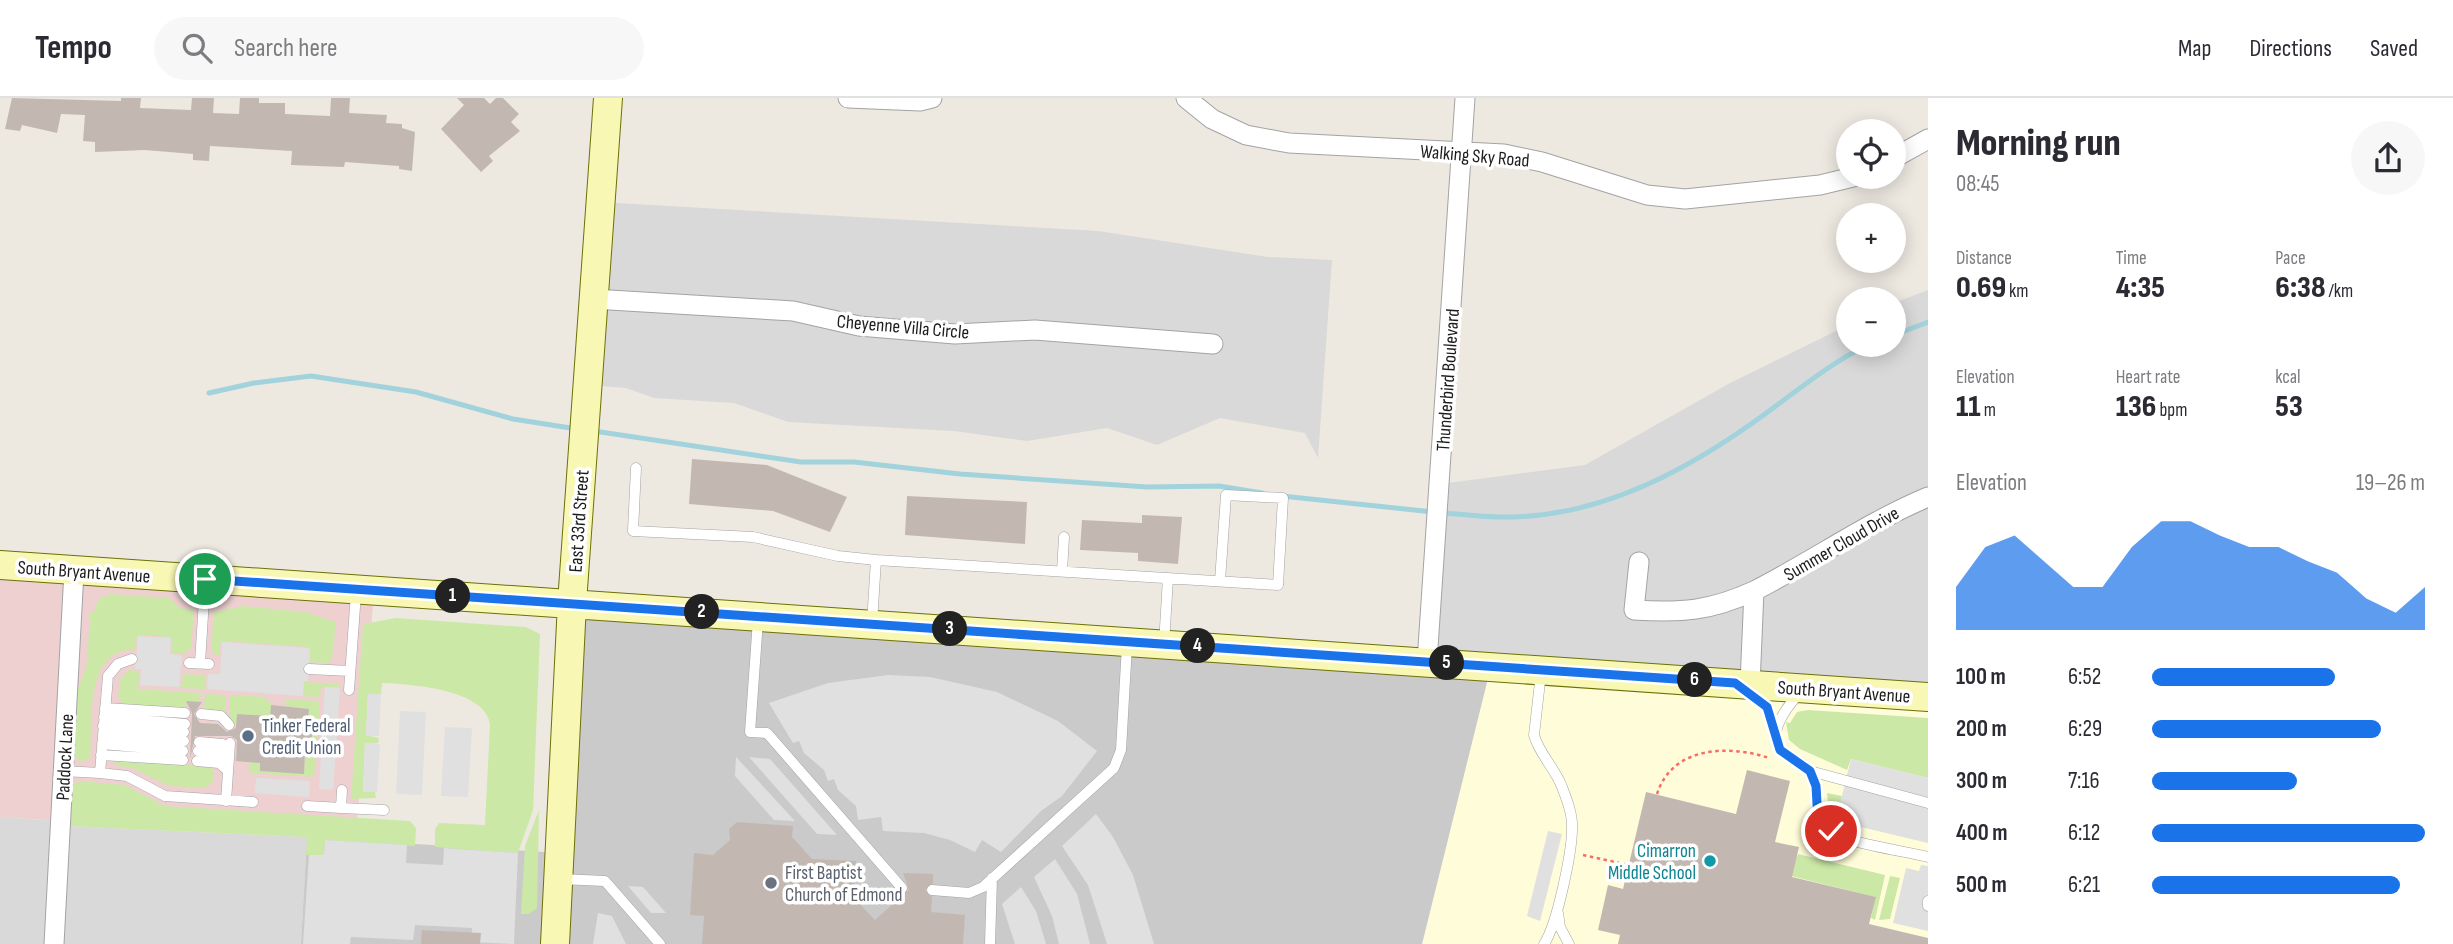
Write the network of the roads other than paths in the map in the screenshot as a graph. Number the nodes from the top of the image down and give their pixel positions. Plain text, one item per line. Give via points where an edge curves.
1 (608, 98) edge
2 (848, 98) edge
3 (932, 98) edge
4 (1186, 98) edge
5 (1465, 98) edge
6 (1928, 139) edge
7 (1906, 151) edge
8 (1461, 152) junction
9 (1836, 181) edge
10 (593, 299) junction
11 (1213, 344) dead end
12 (636, 468) dead end
13 (1928, 497) edge
14 (1064, 537) dead end
15 (876, 560) junction
16 (1639, 562) dead end
17 (0, 565) edge
18 (74, 571) junction
19 (1062, 571) junction
20 (1168, 578) junction
21 (205, 579) junction
22 (1220, 581) junction
23 (356, 589) junction
24 (1754, 590) junction
25 (572, 603) junction
26 (758, 616) junction
27 (872, 624) junction
28 (1127, 641) junction
29 (1164, 644) junction
30 (132, 659) dead end
31 (1427, 662) junction
32 (199, 663) dead end
33 (309, 669) dead end
34 (1541, 669) junction
35 (350, 671) junction
36 (1743, 684) junction
37 (1805, 688) junction
38 (349, 690) dead end
39 (1928, 696) edge
40 (201, 714) dead end
41 (229, 725) dead end
42 (103, 731) junction
43 (184, 737) junction
44 (1777, 740) junction
45 (228, 743) dead end
46 (63, 771) junction
47 (1810, 771) junction
48 (228, 773) junction
49 (100, 774) junction
50 (342, 790) dead end
51 (226, 801) junction
52 (253, 802) dead end
53 (1928, 803) edge
54 (307, 806) dead end
55 (341, 808) junction
56 (384, 810) dead end
57 (1928, 857) edge
58 (558, 878) junction
59 (992, 878) junction
60 (902, 888) dead end
61 (932, 890) dead end
62 (1558, 906) junction
63 (54, 944) edge
64 (555, 944) edge
65 (660, 944) edge
66 (990, 944) edge
67 (1544, 944) edge
68 (1569, 944) edge

1 - 10 street, East 33rd Street
2 - 3 street
4 - 8 street, Walking Sky Road via 1212,120 1246,135 1289,142
5 - 8 street, Thunderbird Boulevard
6 - 7 street
8 - 9 street, Walking Sky Road via 1504,154 1615,187 1685,199
8 - 31 street, Thunderbird Boulevard
10 - 11 street, Cheyenne Villa Circle via 793,312 859,326 955,334 1035,330
10 - 25 street, East 33rd Street
12 - 15 lane via 633,531 753,537
13 - 24 street, Summer Cloud Drive
14 - 19 lane
15 - 19 lane
15 - 27 lane
16 - 24 street, Summer Cloud Drive via 1634,610 1682,613 1728,603
17 - 18 street, South Bryant Avenue
18 - 21 street, South Bryant Avenue
18 - 46 street, Paddock Lane
19 - 20 lane
20 - 22 lane
20 - 29 lane
21 - 23 street, South Bryant Avenue
21 - 32 lane
22 - 22 lane via 1278,585 1283,498 1226,495
23 - 25 street, South Bryant Avenue
23 - 35 lane
24 - 36 street
25 - 26 street, South Bryant Avenue
25 - 58 street, East 33rd Street
26 - 27 street, South Bryant Avenue
26 - 60 lane via 750,732 767,733
27 - 28 street, South Bryant Avenue
28 - 29 street, South Bryant Avenue
28 - 59 lane via 1121,750 1114,768
29 - 31 street, South Bryant Avenue
30 - 42 lane via 118,664 108,676
31 - 34 street, South Bryant Avenue
33 - 35 lane
34 - 36 street, South Bryant Avenue
34 - 62 lane via 1536,745 1559,778 1572,821
35 - 38 lane
36 - 37 street, South Bryant Avenue
36 - 44 lane via 1767,707
37 - 39 street, South Bryant Avenue
37 - 44 lane via 1783,714
40 - 41 lane via 221,716
42 - 43 lane
42 - 43 lane
42 - 43 lane
42 - 49 lane
44 - 47 lane via 1780,750
45 - 48 lane
46 - 49 lane
46 - 63 street, Paddock Lane
47 - 53 lane
47 - 57 lane via 1816,786 1818,821 1824,828
48 - 48 lane via 220,763 198,751 223,745
48 - 51 lane
49 - 51 lane via 127,776 165,796
50 - 55 lane
51 - 52 lane
54 - 55 lane
55 - 56 lane
58 - 64 street, East 33rd Street
58 - 65 lane via 605,881
59 - 61 lane via 976,891
59 - 66 lane
62 - 67 lane
62 - 68 lane via 1560,927

